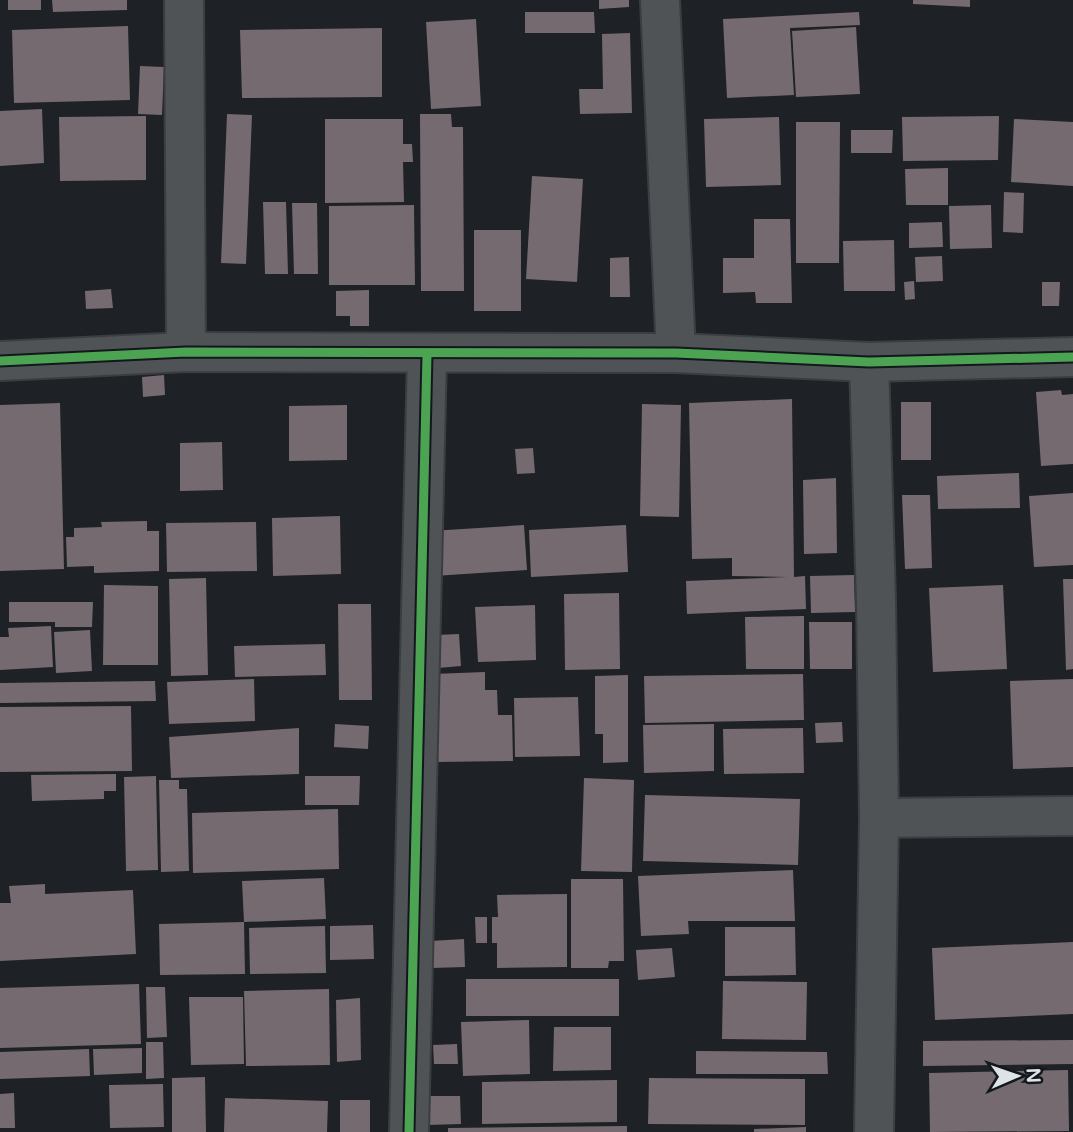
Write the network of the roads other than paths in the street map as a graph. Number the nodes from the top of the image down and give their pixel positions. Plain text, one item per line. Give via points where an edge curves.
1 (184, 0) edge
2 (660, 0) edge
3 (186, 352) junction
4 (677, 353) junction
5 (426, 354) junction
6 (1073, 357) edge
7 (0, 361) edge
8 (869, 362) junction
9 (1073, 816) edge
10 (878, 818) junction
11 (409, 1132) edge
12 (874, 1132) edge

1 - 3 street
2 - 4 street
3 - 5 street
3 - 7 street
4 - 5 street
4 - 8 street
5 - 11 street
6 - 8 street
8 - 10 street
9 - 10 street
10 - 12 street

